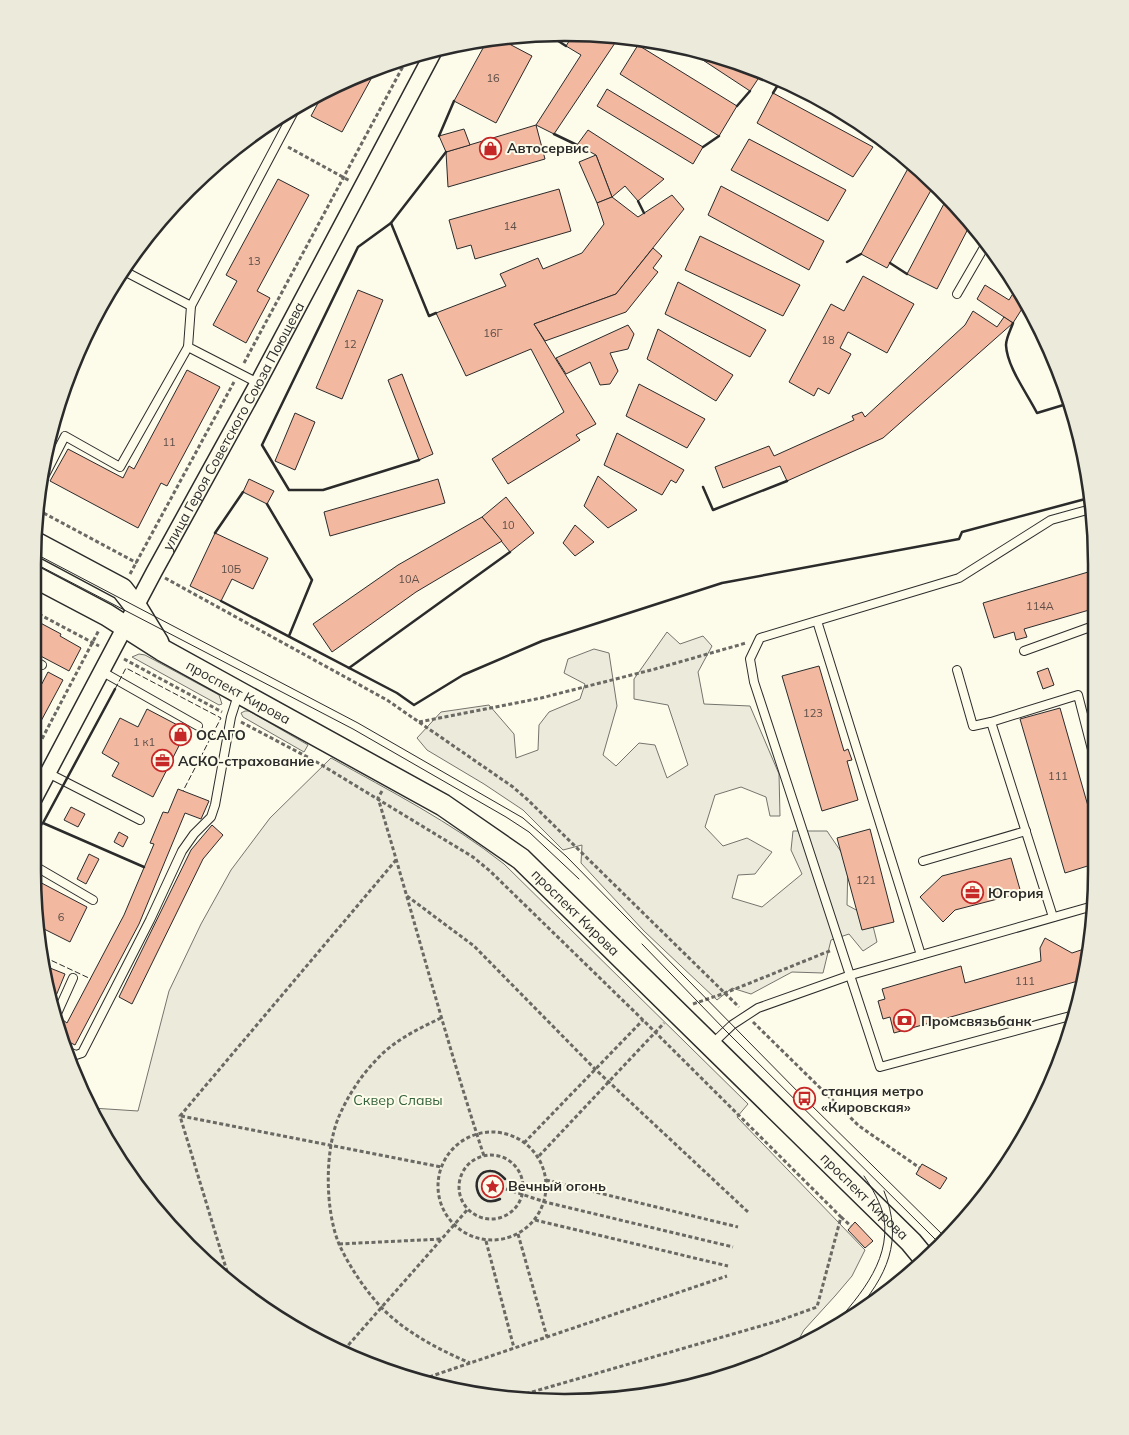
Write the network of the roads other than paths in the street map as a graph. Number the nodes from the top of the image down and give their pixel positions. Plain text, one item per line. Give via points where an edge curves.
1 (430, 59) edge
2 (290, 119) edge
3 (983, 250) edge
4 (129, 274) edge
5 (957, 294) dead end
6 (191, 306) junction
7 (188, 347) junction
8 (258, 383) junction
9 (51, 464) edge
10 (1085, 511) edge
11 (42, 546) edge
12 (41, 580) edge
13 (136, 607) junction
14 (817, 621) junction
15 (125, 626) junction
16 (1088, 628) edge
17 (162, 650) junction
18 (1024, 651) dead end
19 (957, 670) dead end
20 (101, 671) junction
21 (239, 693) junction
22 (991, 722) junction
23 (198, 726) dead end
24 (1088, 734) edge
25 (48, 773) junction
26 (41, 786) edge
27 (140, 820) dead end
28 (1026, 831) junction
29 (923, 861) dead end
30 (41, 870) edge
31 (93, 900) dead end
32 (1087, 908) edge
33 (1053, 917) junction
34 (921, 955) junction
35 (851, 975) junction
36 (73, 978) dead end
37 (60, 1008) edge
38 (1067, 1017) edge
39 (710, 1045) junction
40 (75, 1056) edge
41 (920, 1254) edge

1 - 8 street, улица Героя Советского Союза Поющева
2 - 6 lane
3 - 5 lane
4 - 6 lane
6 - 7 lane
7 - 8 lane
7 - 9 lane via 120,467 65,436
8 - 13 street, улица Героя Советского Союза Поющева
10 - 14 lane via 1051,520 959,578
11 - 13 street, проспект Кирова via 122,589
12 - 15 street, проспект Кирова
13 - 15 street, улица Героя Советского Союза Поющева
13 - 17 street, проспект Кирова
14 - 34 lane
14 - 35 lane via 760,638 750,659 754,682
15 - 17 street, проспект Кирова
15 - 20 street, улица Героя Советского Союза Поющева
16 - 18 lane
17 - 21 street, проспект Кирова
19 - 22 lane via 974,726
20 - 23 lane
20 - 25 street, улица Героя Советского Союза Поющева
21 - 39 street, проспект Кирова via 443,805 521,859
21 - 40 lane via 231,717 211,817 182,851 82,1053
22 - 24 lane via 1078,695
22 - 28 lane
25 - 26 street, улица Героя Советского Союза Поющева
25 - 27 lane
28 - 29 lane
28 - 33 lane
30 - 31 lane
32 - 33 lane
33 - 34 lane
34 - 35 lane
35 - 38 lane via 880,1067
35 - 39 lane via 758,1008
36 - 37 lane
39 - 41 street, проспект Кирова

